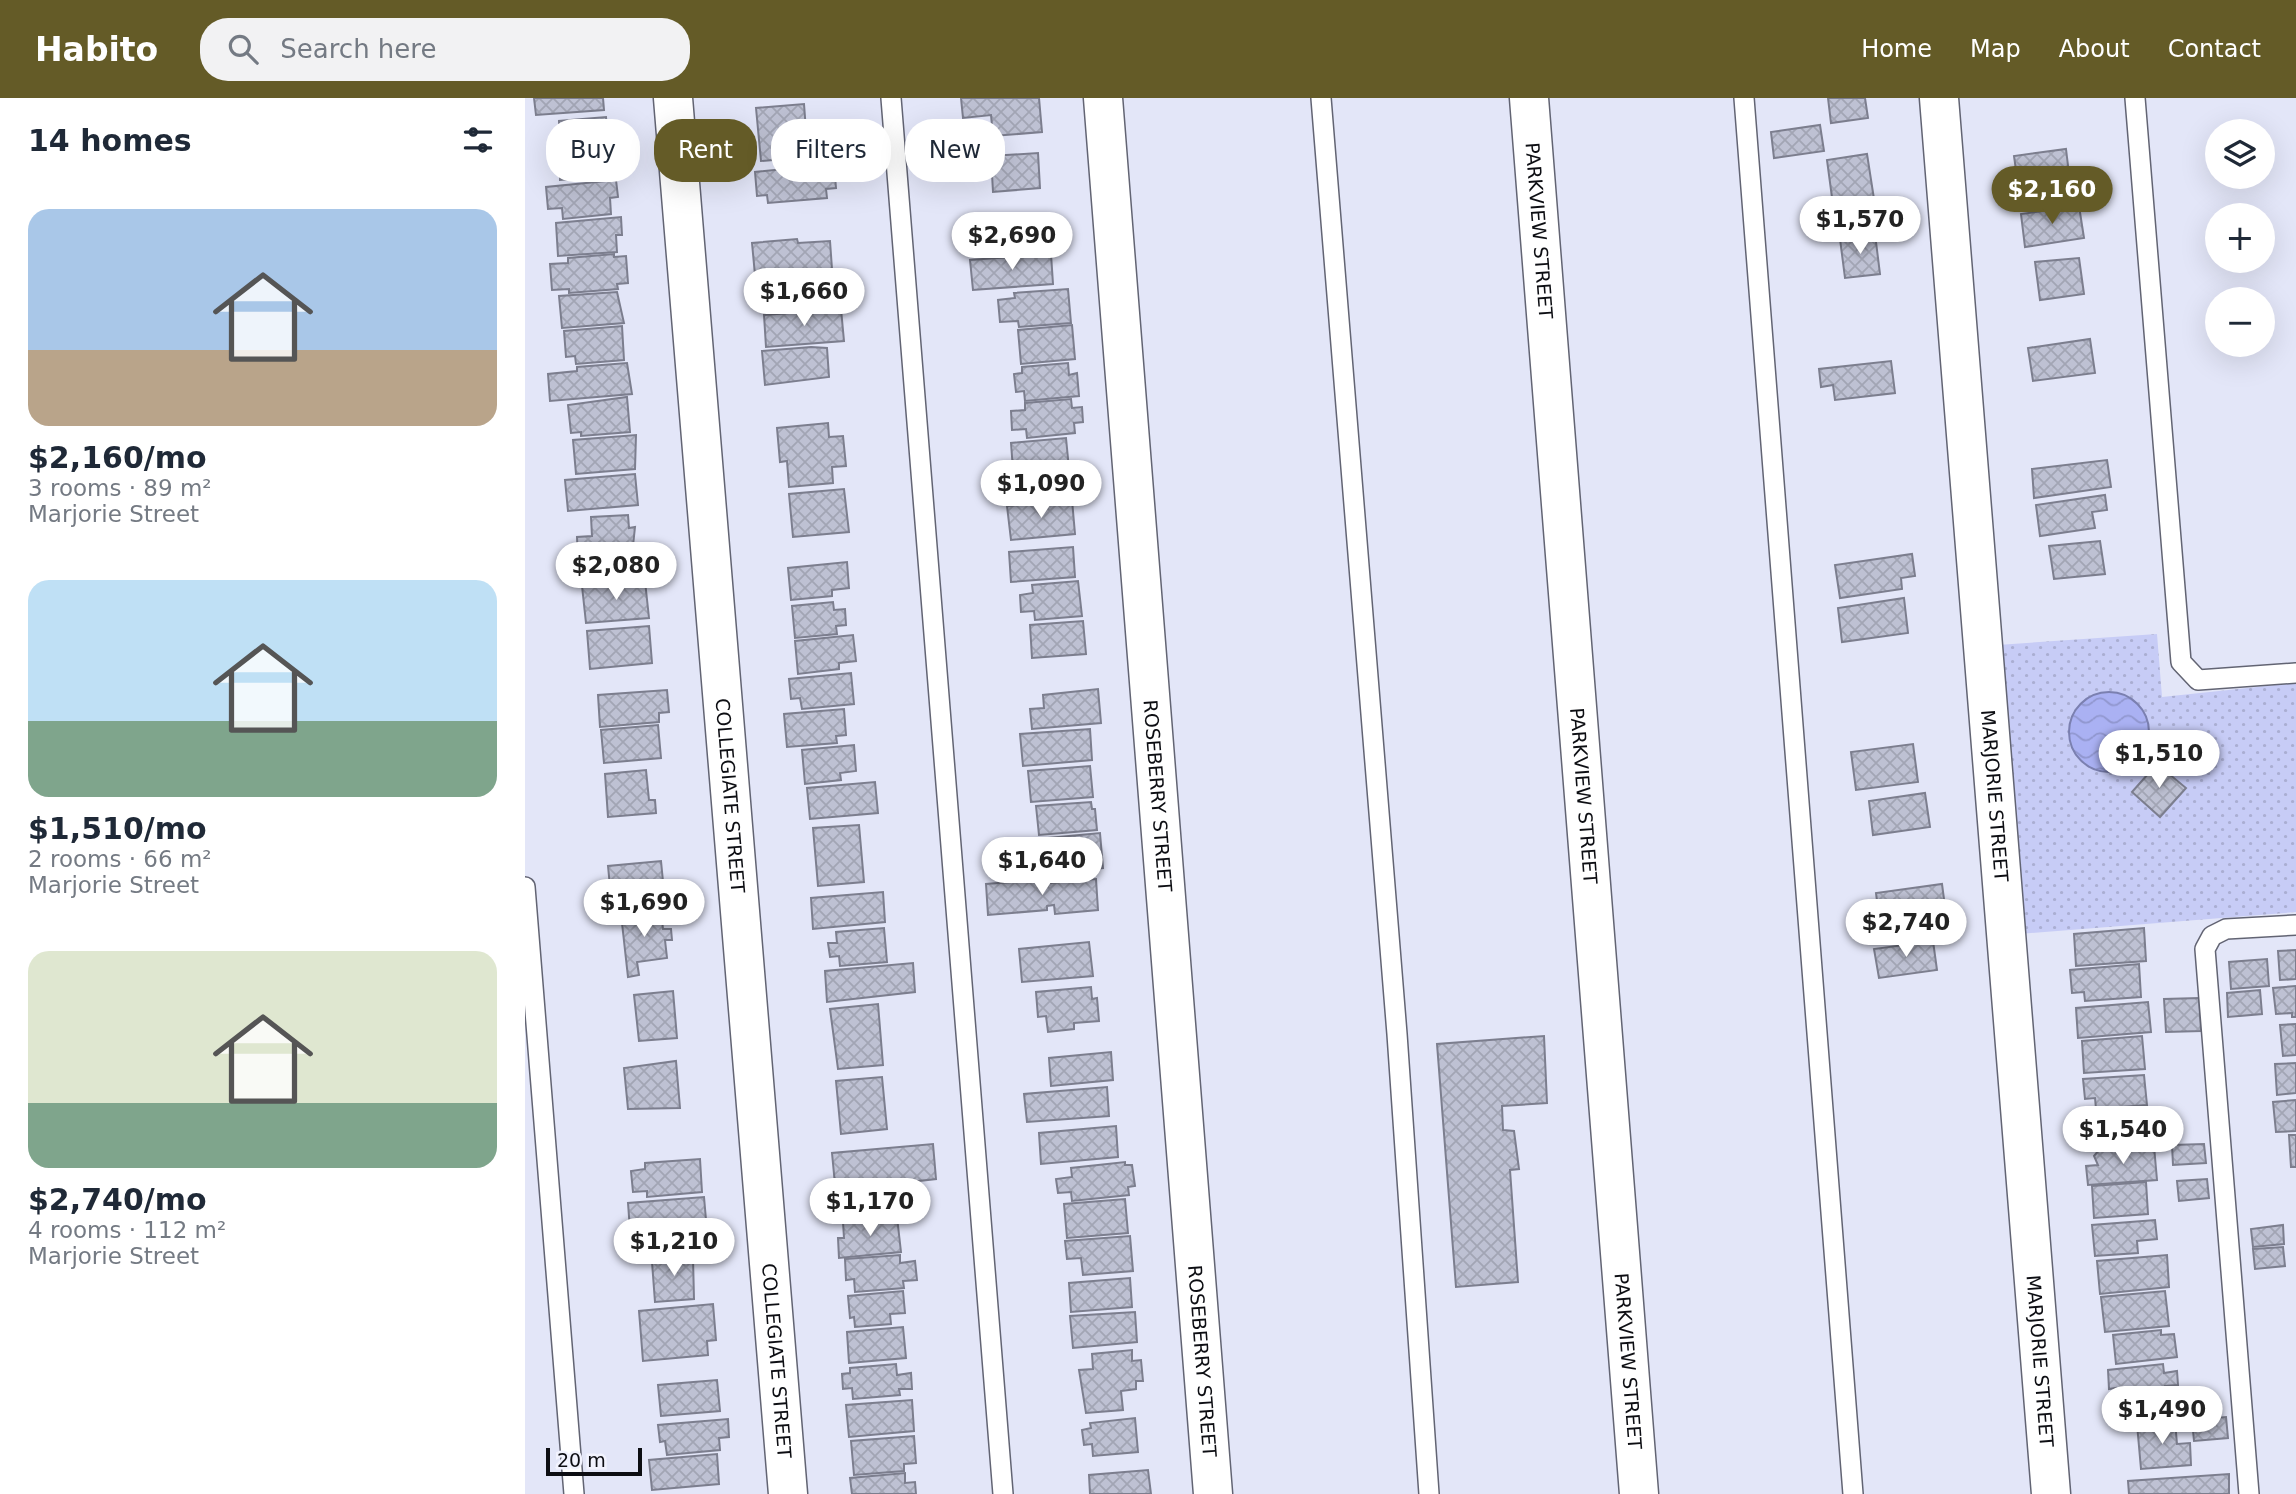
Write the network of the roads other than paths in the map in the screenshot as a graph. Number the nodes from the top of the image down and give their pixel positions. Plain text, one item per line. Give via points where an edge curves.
1 (673, 98) edge
2 (891, 98) edge
3 (1103, 98) edge
4 (1321, 98) edge
5 (1529, 98) edge
6 (1744, 98) edge
7 (1939, 98) edge
8 (2135, 98) edge
9 (2296, 673) edge
10 (525, 887) edge
11 (2296, 925) edge
12 (574, 1494) edge
13 (788, 1494) edge
14 (1003, 1494) edge
15 (1213, 1494) edge
16 (1429, 1494) edge
17 (1639, 1494) edge
18 (1853, 1494) edge
19 (2051, 1494) edge
20 (2249, 1494) edge

1 - 13 street, COLLEGIATE STREET
2 - 14 lane
3 - 15 street, ROSEBERRY STREET
4 - 16 lane via 1397,1034
5 - 17 street, PARKVIEW STREET
6 - 18 lane
7 - 19 street, MARJORIE STREET
8 - 9 lane via 2181,662 2197,680
10 - 12 lane
11 - 20 lane via 2226,929 2212,936 2205,949

